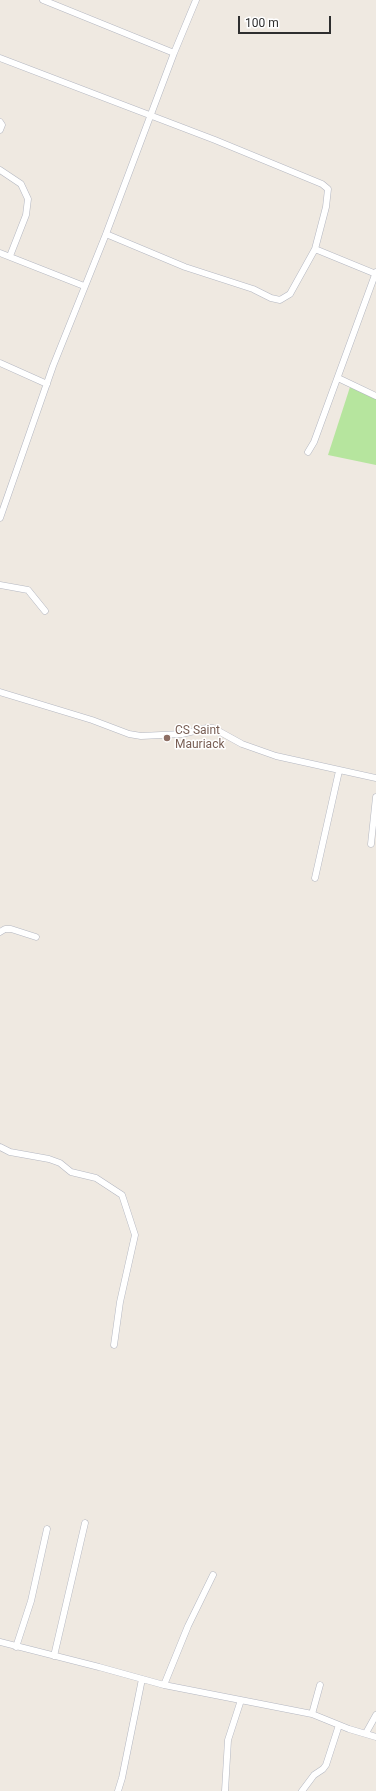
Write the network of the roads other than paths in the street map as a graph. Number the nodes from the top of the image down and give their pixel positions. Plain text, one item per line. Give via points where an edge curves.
1 (43, 0) edge
2 (196, 0) edge
3 (174, 53) junction
4 (0, 58) edge
5 (151, 116) junction
6 (0, 122) edge
7 (0, 130) edge
8 (0, 170) edge
9 (106, 234) junction
10 (315, 249) junction
11 (0, 253) edge
12 (10, 256) junction
13 (376, 273) edge
14 (84, 286) junction
15 (0, 363) edge
16 (338, 378) junction
17 (47, 384) junction
18 (376, 396) edge
19 (308, 452) dead end
20 (0, 517) edge
21 (0, 585) edge
22 (45, 611) dead end
23 (0, 692) edge
24 (339, 771) junction
25 (376, 778) edge
26 (376, 797) edge
27 (371, 844) dead end
28 (315, 878) dead end
29 (0, 932) edge
30 (36, 936) dead end
31 (0, 1147) edge
32 (114, 1345) dead end
33 (85, 1523) dead end
34 (47, 1529) dead end
35 (213, 1575) dead end
36 (0, 1642) edge
37 (16, 1647) junction
38 (54, 1656) junction
39 (142, 1678) junction
40 (320, 1684) dead end
41 (164, 1685) junction
42 (241, 1700) junction
43 (312, 1714) junction
44 (376, 1715) edge
45 (339, 1725) junction
46 (366, 1733) junction
47 (376, 1737) edge
48 (118, 1791) edge
49 (225, 1791) edge
50 (302, 1791) edge

1 - 3 street
2 - 3 street
3 - 5 street
4 - 5 street
5 - 9 street
5 - 10 street via 322,184 328,189
6 - 7 street
8 - 12 street via 21,184 28,199 26,215
9 - 10 street via 185,267 280,300 290,294
9 - 14 street
10 - 13 street
11 - 12 street
12 - 14 street
13 - 16 street
14 - 17 street
15 - 17 street
16 - 18 street
16 - 19 street
17 - 20 street
21 - 22 street via 28,590
23 - 24 street via 85,717 129,734 182,734 213,728 242,744 276,756
24 - 25 street
24 - 28 street
26 - 27 street
29 - 30 street via 11,929
31 - 32 street via 10,1152 60,1163 70,1172 96,1178 122,1195 135,1236 120,1302
33 - 38 street
34 - 37 street via 31,1602
35 - 41 street via 188,1626
36 - 37 street
37 - 38 street
38 - 39 street
39 - 41 street
39 - 48 street
40 - 43 street
41 - 42 street
42 - 43 street
42 - 49 street via 228,1740
43 - 45 street
44 - 46 street
45 - 46 street
45 - 50 street via 326,1765 314,1775
46 - 47 street

